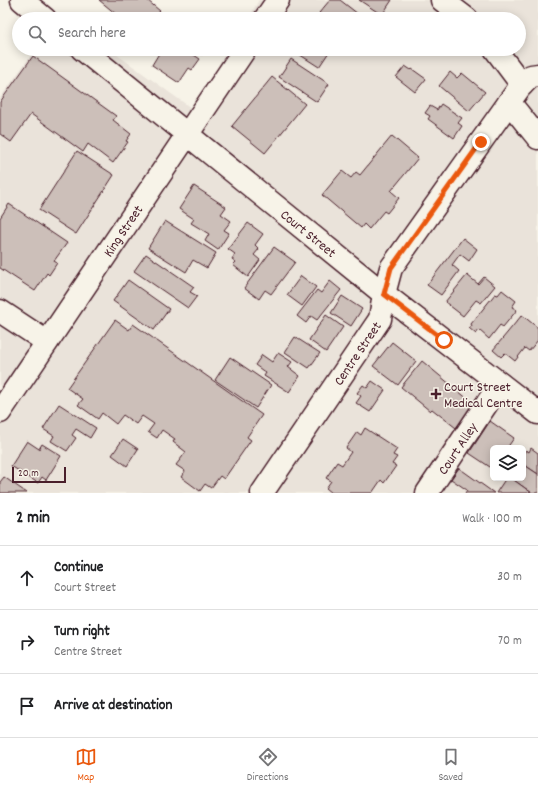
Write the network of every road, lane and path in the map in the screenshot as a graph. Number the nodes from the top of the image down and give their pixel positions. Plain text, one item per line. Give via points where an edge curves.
1 (22, 0) edge
2 (278, 0) edge
3 (442, 0) edge
4 (37, 12) edge
5 (270, 12) edge
6 (458, 12) edge
7 (90, 56) edge
8 (240, 56) edge
9 (503, 56) edge
10 (530, 80) edge
11 (509, 102) junction
12 (186, 135) junction
13 (538, 138) edge
14 (384, 294) junction
15 (0, 311) edge
16 (47, 342) junction
17 (500, 384) junction
18 (3, 400) edge
19 (538, 413) edge
20 (262, 493) edge
21 (427, 493) edge

1 - 4 street
2 - 5 street
3 - 6 street
7 - 12 street, Court Street
8 - 12 street, King Street
9 - 10 street
10 - 11 street, Centre Street
11 - 13 street
11 - 14 street, Centre Street via 391,268
12 - 14 street, Court Street
12 - 16 street, King Street
14 - 17 street, Court Street
14 - 20 street, Centre Street via 380,319
15 - 16 street
16 - 18 street, King Street
17 - 19 street, Court Street
17 - 21 street, Court Alley

